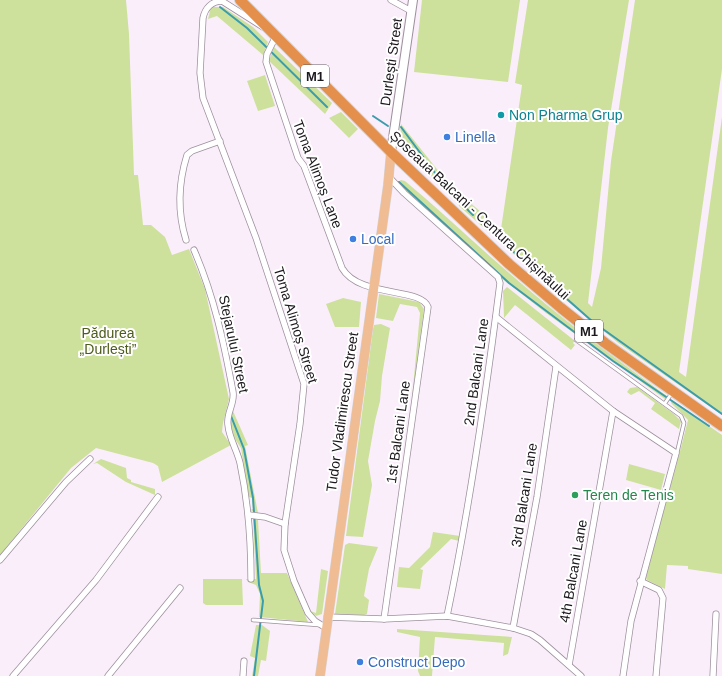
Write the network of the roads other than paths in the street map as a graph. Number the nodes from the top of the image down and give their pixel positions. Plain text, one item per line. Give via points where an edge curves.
1 (240, 0) edge
2 (391, 0) edge
3 (413, 0) edge
4 (411, 11) junction
5 (274, 34) junction
6 (220, 141) junction
7 (391, 152) junction
8 (389, 177) junction
9 (186, 240) dead end
10 (194, 250) dead end
11 (373, 289) junction
12 (496, 317) junction
13 (576, 340) dead end
14 (556, 367) junction
15 (669, 398) junction
16 (613, 411) junction
17 (722, 426) edge
18 (676, 453) junction
19 (90, 459) dead end
20 (158, 498) dead end
21 (250, 515) junction
22 (285, 524) junction
23 (0, 560) edge
24 (251, 579) dead end
25 (640, 581) junction
26 (180, 588) dead end
27 (716, 614) dead end
28 (448, 616) junction
29 (328, 617) junction
30 (384, 619) junction
31 (255, 621) dead end
32 (324, 627) junction
33 (513, 628) junction
34 (244, 661) dead end
35 (569, 665) junction
36 (13, 676) edge
37 (108, 676) edge
38 (243, 676) edge
39 (320, 676) edge
40 (581, 676) edge
41 (623, 676) edge
42 (656, 676) edge
43 (713, 676) edge

1 - 5 highway, Șoseaua Balcani - Centura Chișinăului / M1
2 - 4 street
3 - 4 street, Durlești Street
4 - 7 street, Durlești Street
5 - 6 street, Toma Alimoș Street via 222,1 211,4 204,12 200,86
5 - 7 highway, Șoseaua Balcani - Centura Chișinăului / M1
5 - 11 street, Toma Alimoș Lane via 266,62 298,158 304,166 342,268 351,279
6 - 9 street via 187,155 179,196 181,225
6 - 22 street, Toma Alimoș Street via 256,238 304,384
7 - 8 main road, Tudor Vladimirescu Street
7 - 15 highway, Șoseaua Balcani - Centura Chișinăului / M1 via 509,264
8 - 11 main road, Tudor Vladimirescu Street
8 - 12 street, 2nd Balcani Lane via 498,277 500,283
10 - 21 street, Stejarului Street via 207,280 222,335 234,399 228,414 228,424 240,461
11 - 29 main road, Tudor Vladimirescu Street
11 - 30 street, 1st Balcani Lane via 420,299 428,307
12 - 14 street
12 - 28 street, 2nd Balcani Lane via 474,475
13 - 15 lane
14 - 16 street
14 - 33 street, 3rd Balcani Lane via 537,497
15 - 17 highway, Șoseaua Balcani - Centura Chișinăului / M1
15 - 18 lane via 684,423
16 - 18 street
16 - 35 street, 4th Balcani Lane
18 - 25 street
19 - 23 street via 66,482
20 - 36 street via 96,580
21 - 22 street
21 - 24 street, Stejarului Street
22 - 32 street, Toma Alimoș Street via 284,550 294,581 311,618
25 - 41 street
25 - 42 street via 659,590 663,598
26 - 37 street
27 - 43 street
28 - 30 street
28 - 33 street
29 - 30 street
29 - 32 main road, Tudor Vladimirescu Street
31 - 32 lane
32 - 39 main road, Tudor Vladimirescu Street
33 - 35 street via 531,634
34 - 38 street
35 - 40 street

